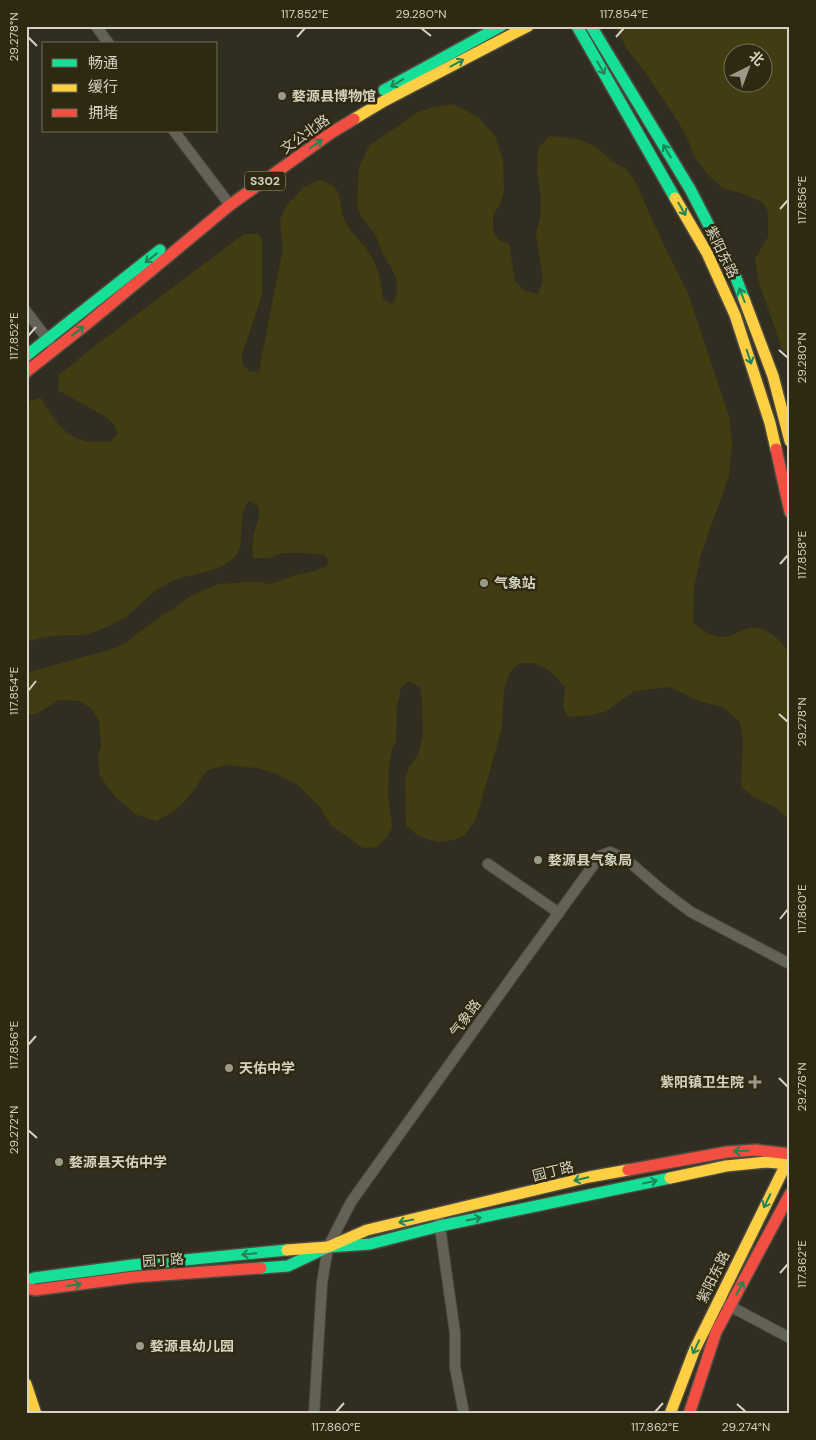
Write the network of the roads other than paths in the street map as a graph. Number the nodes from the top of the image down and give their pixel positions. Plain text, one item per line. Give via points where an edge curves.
1 (96, 26) edge
2 (502, 26) edge
3 (528, 26) edge
4 (577, 26) edge
5 (591, 26) edge
6 (108, 42) edge
7 (175, 132) edge
8 (228, 202) junction
9 (26, 311) edge
10 (48, 339) junction
11 (55, 349) junction
12 (26, 356) edge
13 (26, 372) edge
14 (790, 441) edge
15 (790, 512) edge
16 (488, 864) dead end
17 (559, 913) junction
18 (790, 964) edge
19 (789, 1160) edge
20 (790, 1194) edge
21 (439, 1220) junction
22 (328, 1248) junction
23 (26, 1282) edge
24 (26, 1288) edge
25 (719, 1299) junction
26 (730, 1306) junction
27 (790, 1338) edge
28 (26, 1384) edge
29 (36, 1414) edge
30 (314, 1414) edge
31 (464, 1414) edge
32 (670, 1414) edge
33 (689, 1414) edge

1 - 6 street
2 -> 8 main road, 文公北路 / S302 via 412,74 321,129
8 -> 3 main road, 文公北路 / S302 via 376,106
4 -> 15 main road, 紫阳东路 via 707,253 735,314 770,423
14 -> 5 main road, 紫阳东路 via 773,376 736,278 690,189
7 - 8 street
8 -> 10 main road, 文公北路 / S302
11 -> 8 main road, 文公北路 / S302
9 - 10 street
10 - 11 street
10 - 12 main road, 文公北路 / S302
11 - 13 main road, 文公北路 / S302
16 - 17 street
17 - 18 street, 气象路 via 600,856 610,852 627,860 691,912
17 - 22 street, 气象路 via 351,1202
21 -> 19 main road, 园丁路 via 726,1166
19 -> 21 main road, 园丁路 via 756,1150 727,1152 589,1177
19 -> 25 main road, 紫阳东路
26 -> 20 main road, 紫阳东路
21 - 22 main road, 园丁路 via 367,1230
21 - 31 street via 455,1333 455,1367
22 -> 23 main road, 园丁路 via 133,1265 34,1278
24 -> 22 main road, 园丁路 via 35,1290 134,1277 288,1266
22 - 30 street, 气象路 via 322,1283
25 - 26 street
25 -> 32 main road, 紫阳东路 via 694,1351
26 - 27 street
26 - 33 main road, 紫阳东路 via 716,1332
28 - 29 main road

